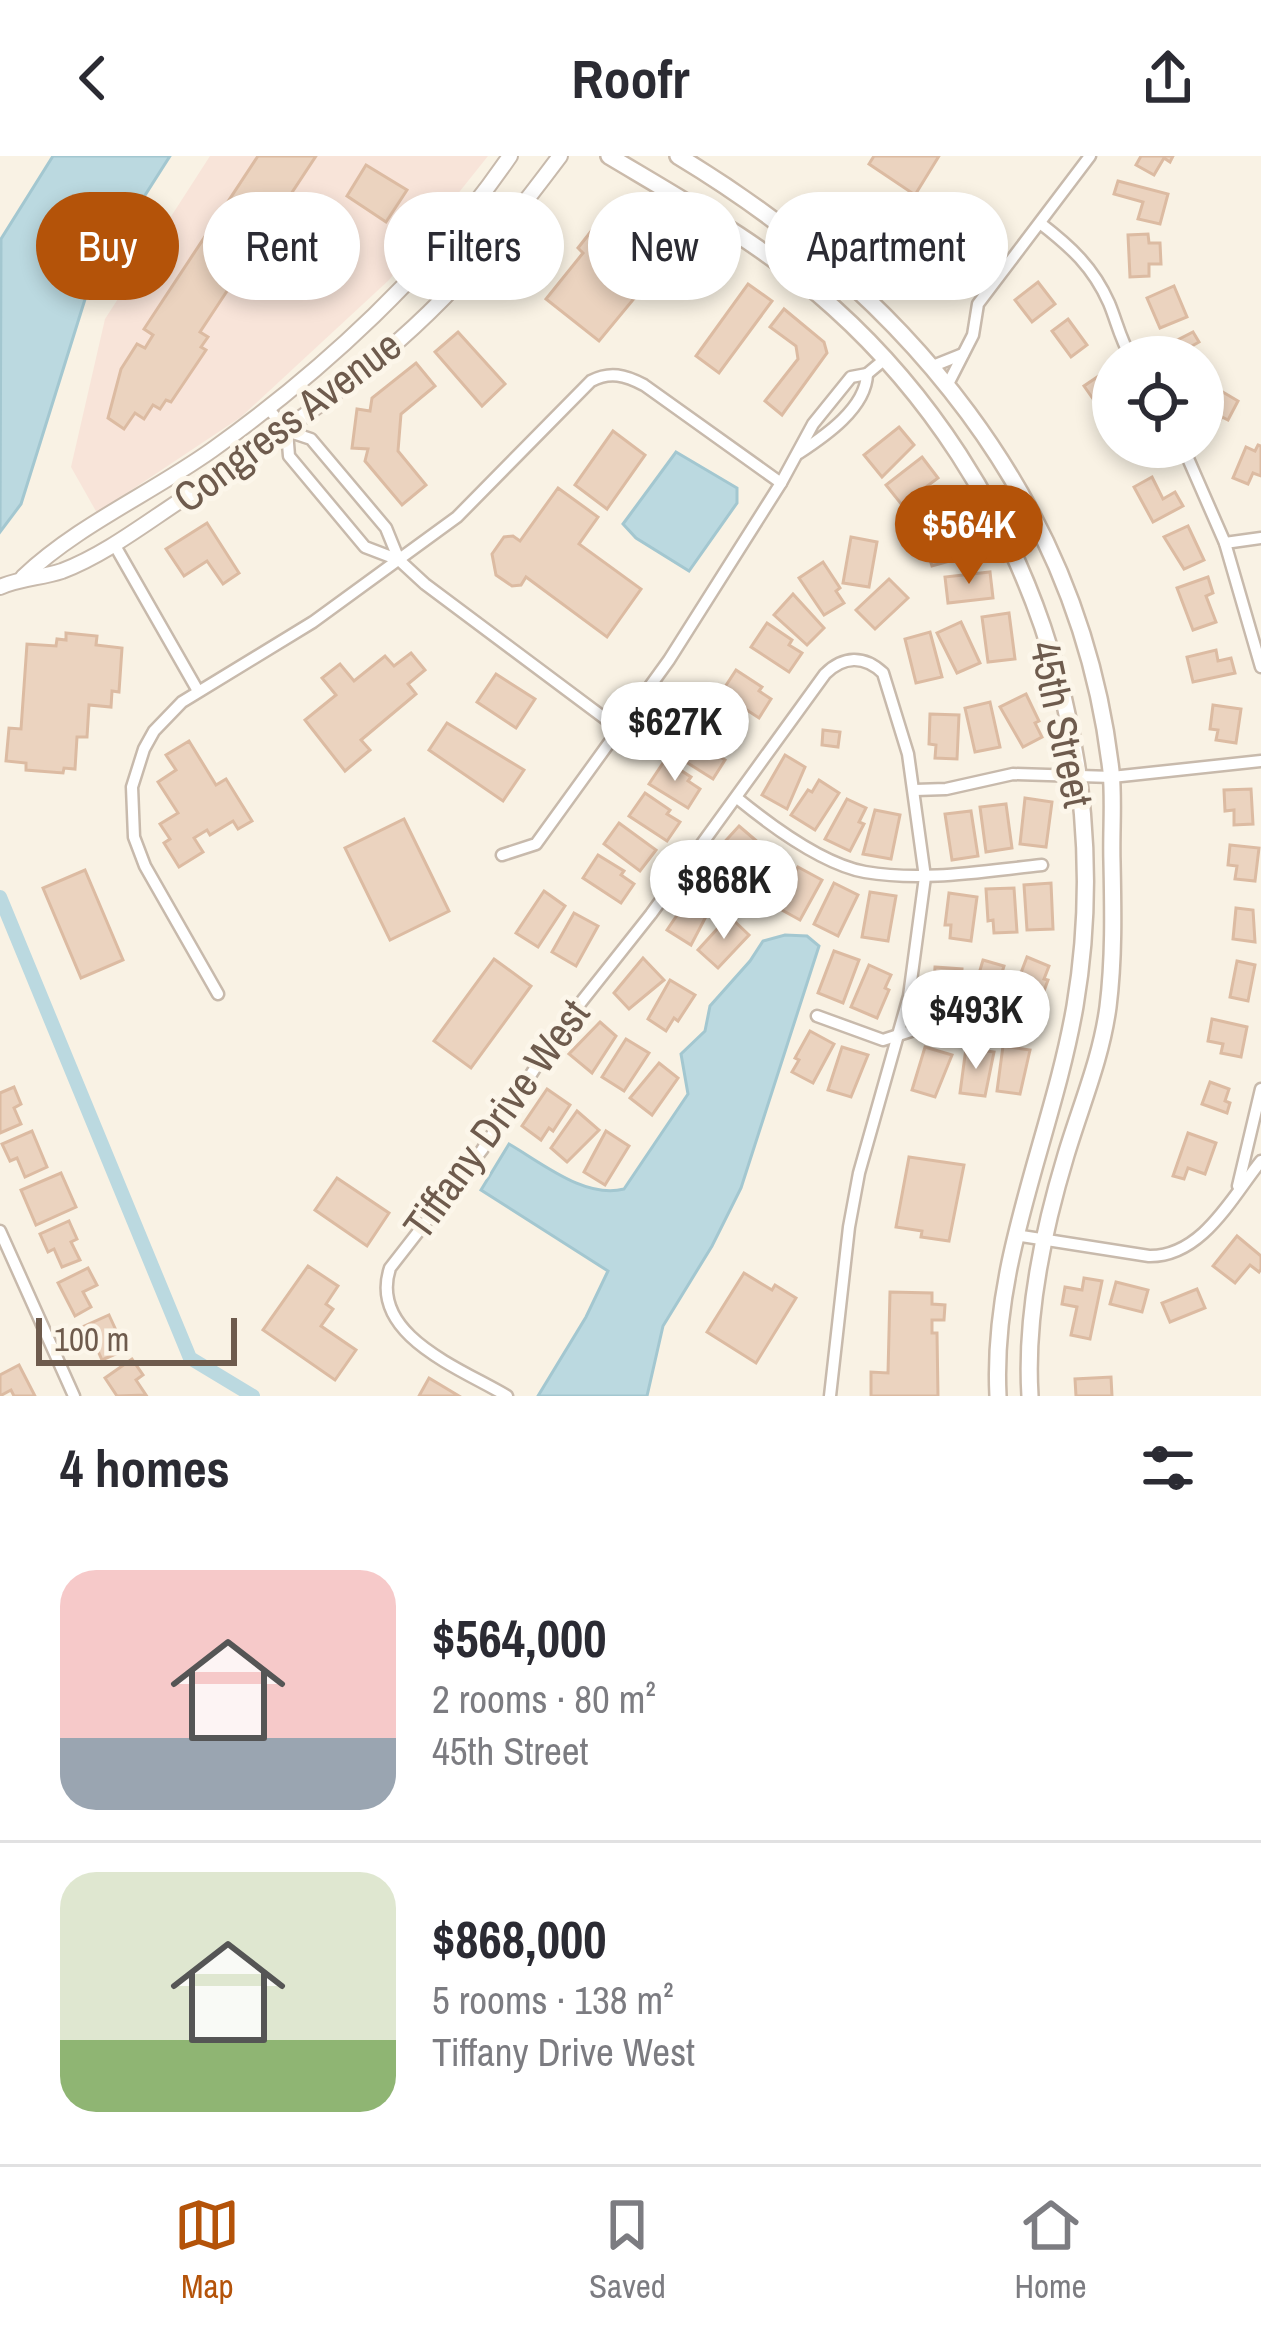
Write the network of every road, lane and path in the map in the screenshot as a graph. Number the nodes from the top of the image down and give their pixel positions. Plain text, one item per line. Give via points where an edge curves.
1 (510, 156) edge
2 (560, 156) edge
3 (609, 156) edge
4 (678, 156) edge
5 (1090, 156) edge
6 (1040, 223) junction
7 (1119, 336) edge
8 (963, 354) junction
9 (885, 359) junction
10 (932, 364) junction
11 (867, 374) junction
12 (948, 384) junction
13 (268, 408) junction
14 (286, 430) junction
15 (796, 455) junction
16 (1192, 468) edge
17 (781, 483) junction
18 (1261, 538) edge
19 (1225, 543) junction
20 (114, 544) junction
21 (399, 560) junction
22 (22, 577) junction
23 (0, 587) edge
24 (1261, 667) edge
25 (199, 691) junction
26 (619, 729) junction
27 (1261, 761) edge
28 (1080, 777) junction
29 (1112, 777) junction
30 (915, 790) junction
31 (737, 798) junction
32 (502, 855) dead end
33 (1042, 865) dead end
34 (925, 877) junction
35 (218, 994) dead end
36 (817, 1016) dead end
37 (1027, 1029) dead end
38 (896, 1037) junction
39 (1261, 1089) edge
40 (1261, 1161) edge
41 (1238, 1189) junction
42 (0, 1231) edge
43 (1015, 1235) junction
44 (1044, 1239) junction
45 (74, 1396) edge
46 (506, 1396) edge
47 (830, 1396) edge
48 (998, 1396) edge
49 (1030, 1396) edge

1 - 13 street, Congress Avenue via 424,262
2 - 14 street, Congress Avenue via 454,286
3 - 9 main road, 45th Street via 797,277
4 - 10 main road, 45th Street via 847,277
5 - 6 street
6 - 7 street via 1083,256
6 - 8 street via 978,304
8 - 10 street
8 - 12 street
9 - 10 main road via 911,355
9 - 11 street
9 - 28 main road, 45th Street via 942,429 995,516 1066,701
10 - 12 main road, 45th Street
11 - 15 street via 851,377
11 - 15 street via 866,388 830,433
12 - 29 main road, 45th Street via 1023,496 1065,590
13 - 14 street
13 - 22 street, Congress Avenue
14 - 20 street, Congress Avenue
14 - 21 street via 311,439 386,528
14 - 21 street via 289,456 365,547
15 - 17 street
16 - 19 street
17 - 21 street via 644,385 603,375 488,489
17 - 26 street
18 - 19 street
19 - 24 street
20 - 22 street, Congress Avenue via 58,573
20 - 25 street
21 - 25 street
21 - 26 street
22 - 23 street, Congress Avenue
25 - 35 street via 166,716 143,749 131,818 145,866
26 - 32 street via 536,844
27 - 29 street
28 - 29 street
28 - 30 street via 1013,774
28 - 43 main road, 45th Street via 1087,873 1080,975
29 - 44 main road, 45th Street via 1108,1006
30 - 31 street, Tiffany Drive West via 888,681 868,662 840,663
30 - 34 street
31 - 34 street via 781,834 861,871
31 - 46 street, Tiffany Drive West via 563,1025 387,1278 391,1316 403,1332
33 - 34 street
34 - 38 street
36 - 38 street via 883,1040
37 - 38 street
38 - 47 street via 849,1227
39 - 41 street
40 - 41 street
41 - 44 street via 1197,1240 1170,1255
42 - 45 street
43 - 44 street
43 - 48 main road, 45th Street
44 - 49 main road, 45th Street

